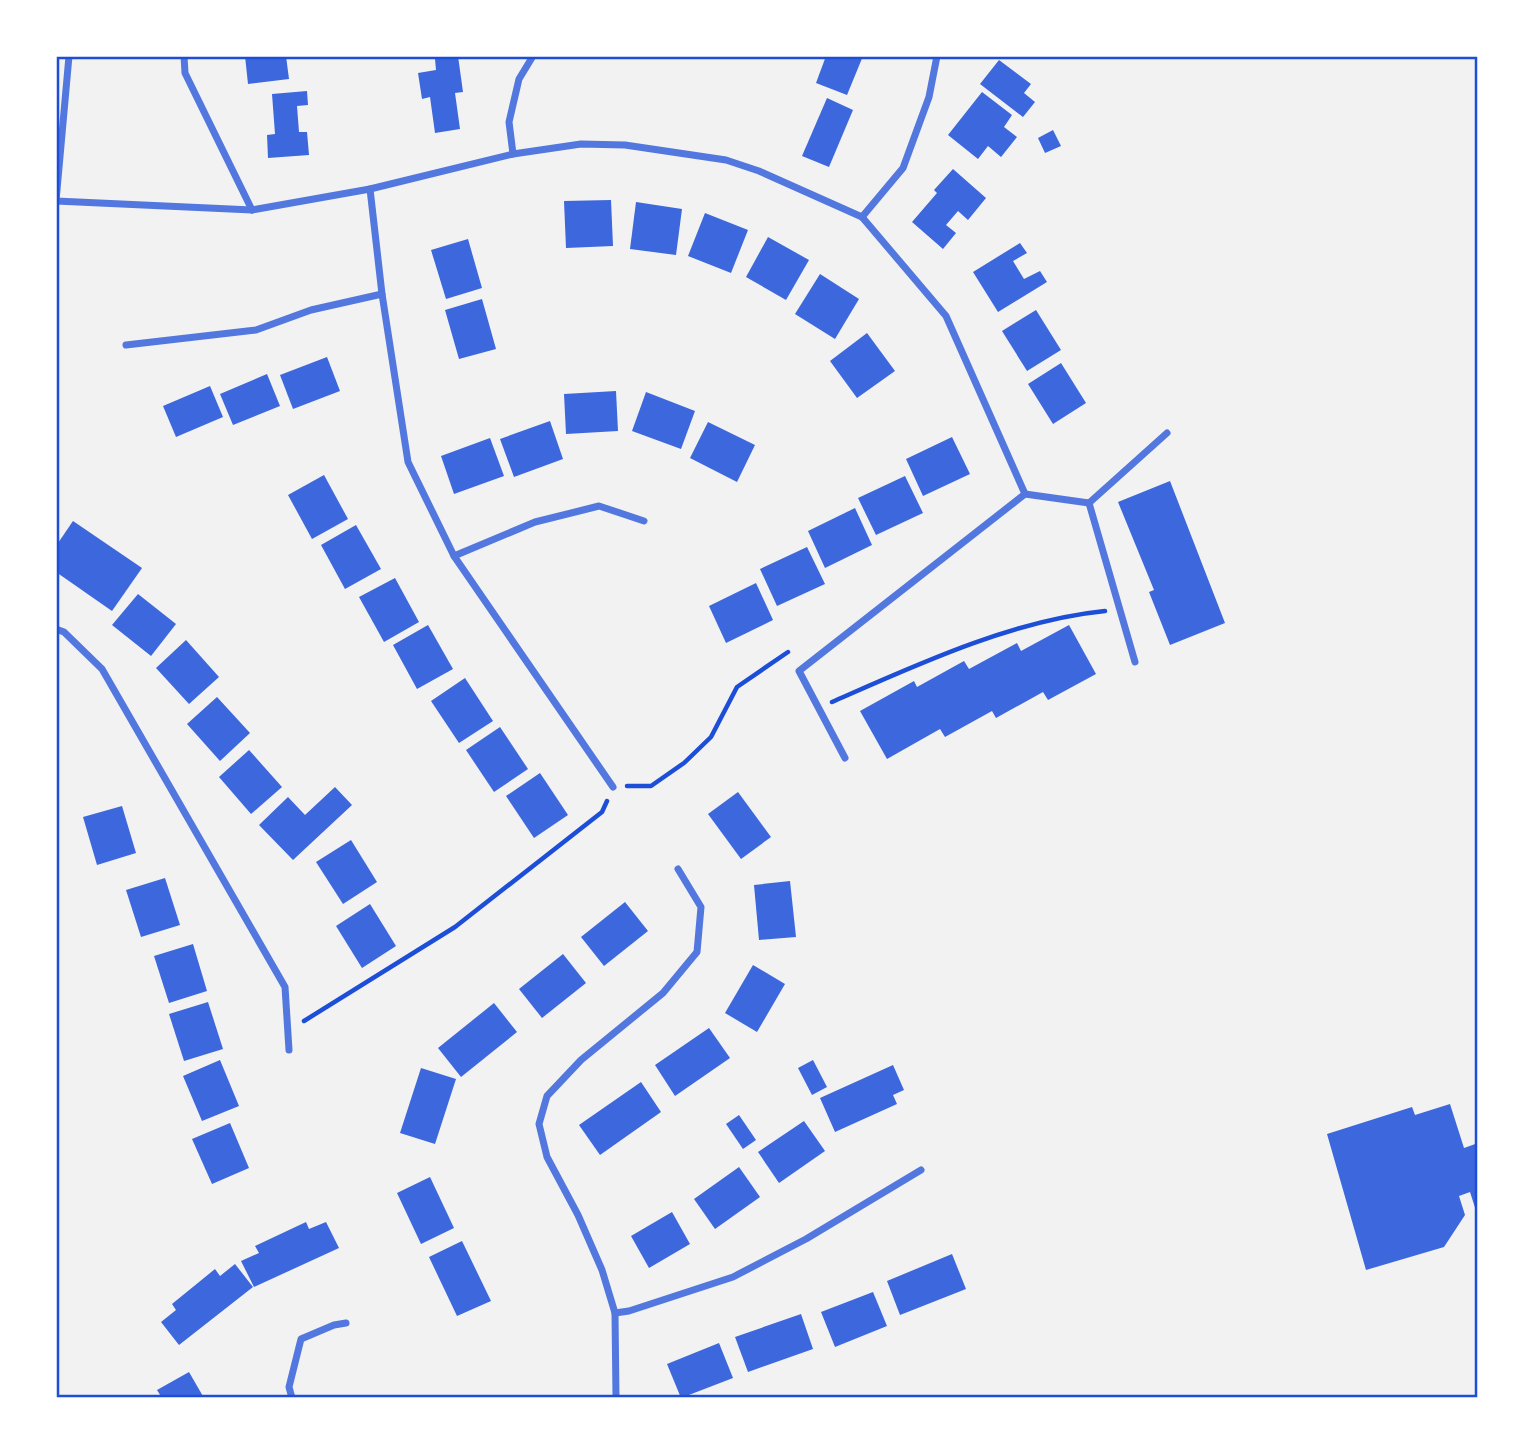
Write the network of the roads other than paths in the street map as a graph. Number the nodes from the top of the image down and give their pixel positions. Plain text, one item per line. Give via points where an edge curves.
1 (69, 56) edge
2 (184, 56) edge
3 (533, 56) edge
4 (937, 56) edge
5 (513, 154) junction
6 (370, 189) junction
7 (56, 201) edge
8 (252, 210) junction
9 (862, 217) junction
10 (382, 294) junction
11 (126, 345) dead end
12 (1167, 433) dead end
13 (1025, 494) junction
14 (1089, 503) junction
15 (644, 521) dead end
16 (454, 556) junction
17 (56, 629) edge
18 (1135, 662) dead end
19 (845, 758) dead end
20 (612, 787) road end
21 (678, 869) dead end
22 (289, 1050) dead end
23 (921, 1170) dead end
24 (615, 1313) junction
25 (346, 1323) dead end
26 (292, 1398) edge
27 (616, 1398) edge

1 - 7 street
2 - 8 street via 185,73
3 - 5 street via 519,79 509,122
4 - 9 street via 929,97 903,168
5 - 6 street
5 - 9 street via 581,144 625,145 726,160
6 - 8 street
6 - 10 street
7 - 8 street
9 - 13 street via 946,316
10 - 11 street via 311,310 256,330
10 - 16 street via 408,462
12 - 14 street
13 - 14 street
13 - 19 street via 799,671
14 - 18 street
15 - 16 street via 599,506 535,522
16 - 20 street
17 - 22 street via 102,669 285,987
21 - 24 street via 701,906 697,952 663,993 581,1060 547,1096 539,1124 547,1157 578,1214
23 - 24 street via 733,1277
24 - 27 street
25 - 26 street via 301,1339 289,1387

